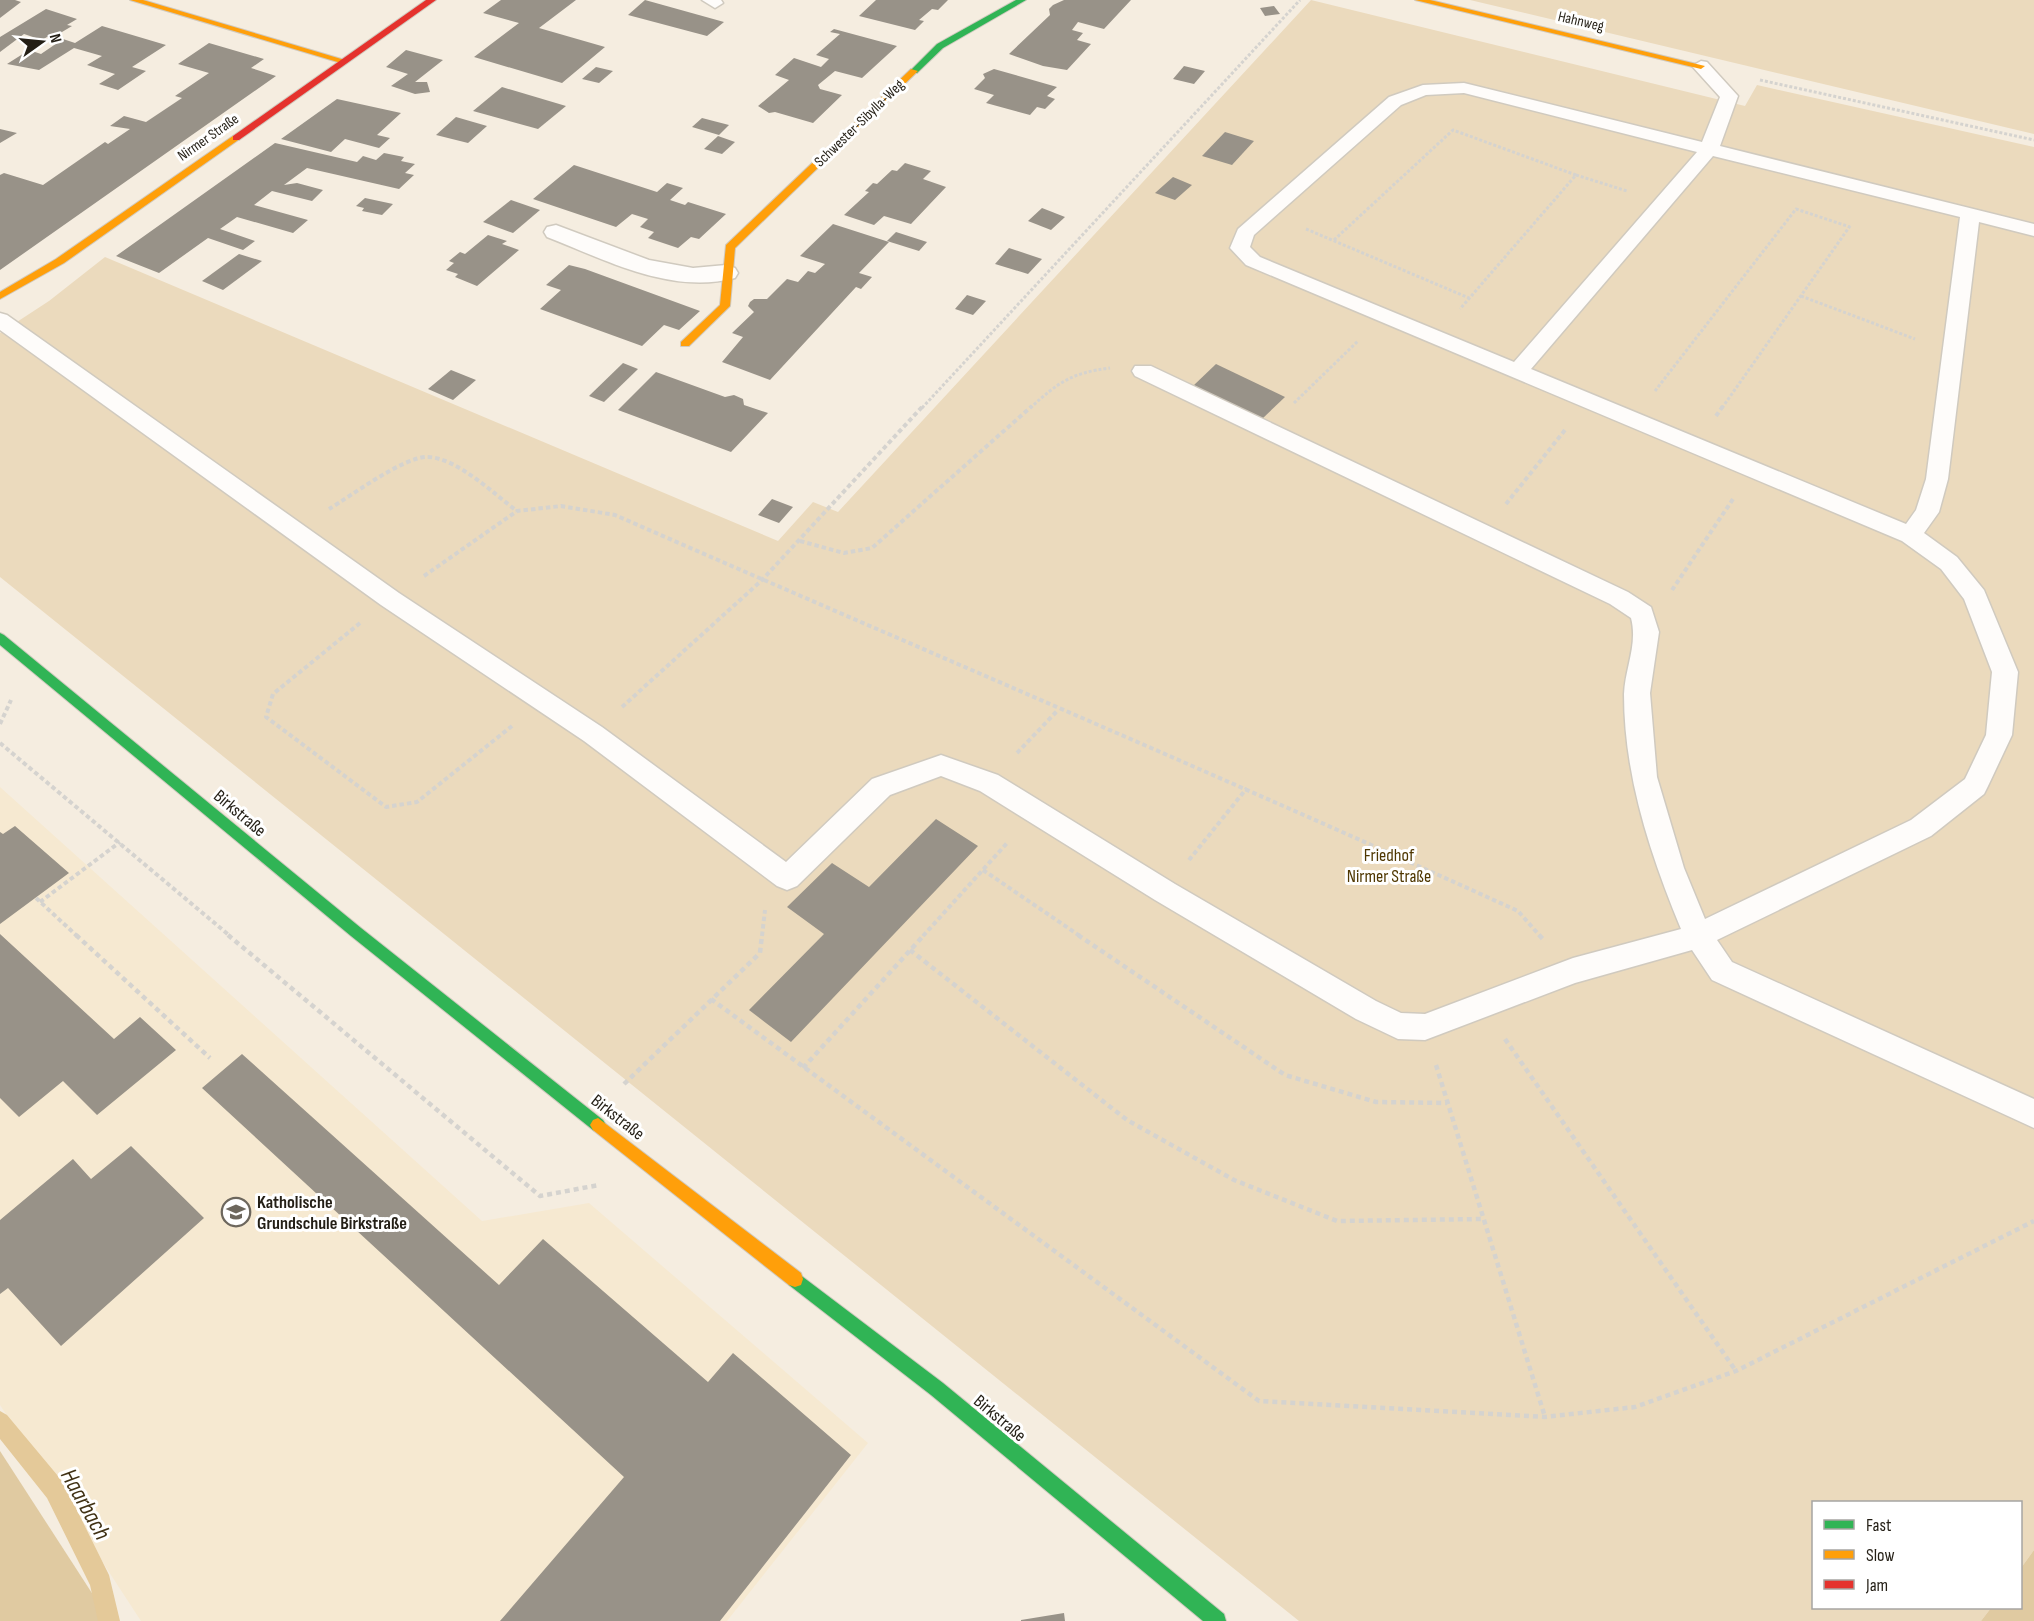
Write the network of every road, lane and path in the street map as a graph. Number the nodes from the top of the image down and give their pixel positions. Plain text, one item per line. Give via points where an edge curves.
1 (134, 0) edge
2 (432, 0) edge
3 (1022, 0) edge
4 (1300, 0) edge
5 (1419, 0) edge
6 (344, 61) junction
7 (1701, 66) junction
8 (2034, 140) edge
9 (1709, 149) junction
10 (1576, 175) junction
11 (1875, 190) junction
12 (1662, 203) junction
13 (1266, 213) junction
14 (1970, 214) junction
15 (1850, 227) junction
16 (2034, 230) edge
17 (556, 232) dead end
18 (1334, 240) junction
19 (726, 273) junction
20 (0, 296) edge
21 (1801, 296) junction
22 (1468, 298) junction
23 (1384, 316) junction
24 (0, 320) edge
25 (1437, 337) junction
26 (685, 345) dead end
27 (1953, 353) junction
28 (1143, 371) joint
29 (1517, 372) junction
30 (1587, 401) junction
31 (1632, 420) junction
32 (1265, 431) junction
33 (1695, 446) junction
34 (1754, 469) junction
35 (517, 511) junction
36 (295, 529) junction
37 (1482, 534) junction
38 (1910, 535) junction
39 (800, 541) junction
40 (761, 581) junction
41 (390, 599) junction
42 (1642, 613) junction
43 (0, 638) edge
44 (543, 701) junction
45 (1058, 710) junction
46 (593, 734) junction
47 (0, 743) edge
48 (989, 783) junction
49 (1246, 788) junction
50 (1034, 813) junction
51 (120, 842) junction
52 (983, 870) junction
53 (787, 878) junction
54 (1165, 892) junction
55 (36, 898) dead end
56 (40, 902) junction
57 (1698, 936) junction
58 (910, 950) junction
59 (1573, 970) junction
60 (711, 999) junction
61 (1510, 1046) dead end
62 (210, 1058) dead end
63 (1435, 1062) dead end
64 (803, 1068) junction
65 (639, 1069) dead end
66 (1447, 1103) junction
67 (2034, 1114) edge
68 (662, 1174) junction
69 (1484, 1219) junction
70 (2034, 1221) edge
71 (1736, 1371) junction
72 (1545, 1417) junction
73 (1217, 1621) edge

1 - 6 street
2 - 6 street, Nirmer Straße
3 - 19 street, Schwester-Sibylla-Weg via 940,46 730,247
4 - 39 path
5 - 7 street, Hahnweg
6 - 20 street, Nirmer Straße via 60,261
7 - 8 path
7 - 9 lane via 1729,96
9 - 11 lane
9 - 12 lane
9 - 13 lane via 1464,88 1423,90 1395,101
10 - 12 path
10 - 18 path via 1453,130
10 - 22 path
11 - 14 lane
11 - 15 path
12 - 29 lane
13 - 18 path
13 - 23 lane via 1245,233 1240,248 1253,261
14 - 16 lane
14 - 27 lane
15 - 21 path
15 - 31 path via 1796,209
17 - 19 street via 644,266 693,276
18 - 22 path
19 - 26 street, Schwester-Sibylla-Weg via 725,306
21 - 27 path
21 - 33 path
22 - 25 path
23 - 25 lane
23 - 32 path
24 - 36 lane
25 - 29 lane
27 - 38 lane via 1937,479 1927,512
28 - 32 lane
28 - 39 path via 1115,368 1081,372 1054,386 872,548 844,553
29 - 30 lane
30 - 31 lane
30 - 37 path
31 - 33 lane
32 - 37 lane
33 - 34 lane
34 - 38 lane
34 - 42 path via 1661,606
35 - 36 path via 447,462 425,456
35 - 40 path via 561,506 615,515
35 - 41 path
36 - 41 lane
37 - 42 lane via 1619,598
38 - 57 lane via 1949,563 1975,596 2005,672 1999,735 1975,786 1921,828
39 - 40 path
40 - 45 path
40 - 46 path
41 - 44 lane
41 - 44 path via 273,694 266,717 386,807 417,802
42 - 57 lane via 1647,632 1637,693 1644,777 1670,868
43 - 68 street, Birkstraße via 356,932
44 - 46 lane
45 - 48 path
45 - 49 path
46 - 53 lane
47 - 51 path
48 - 50 lane
48 - 53 lane via 941,765 881,787
49 - 54 path
49 - 59 path via 1518,912
50 - 52 path
50 - 54 lane
51 - 56 path
51 - 68 path via 540,1196
52 - 58 path
52 - 66 path via 1285,1075 1376,1102
53 - 60 path via 765,905 760,953
54 - 59 lane via 1398,1026 1425,1027
55 - 56 path
56 - 62 path
57 - 59 lane
57 - 67 lane via 1722,971
58 - 64 path
58 - 69 path via 1127,1120 1234,1180 1337,1221
60 - 64 path
60 - 65 path
61 - 71 path
63 - 66 path
64 - 72 path via 1259,1401
66 - 69 path
68 - 73 street, Birkstraße via 937,1389
69 - 72 path
70 - 71 path
71 - 72 path via 1635,1407

